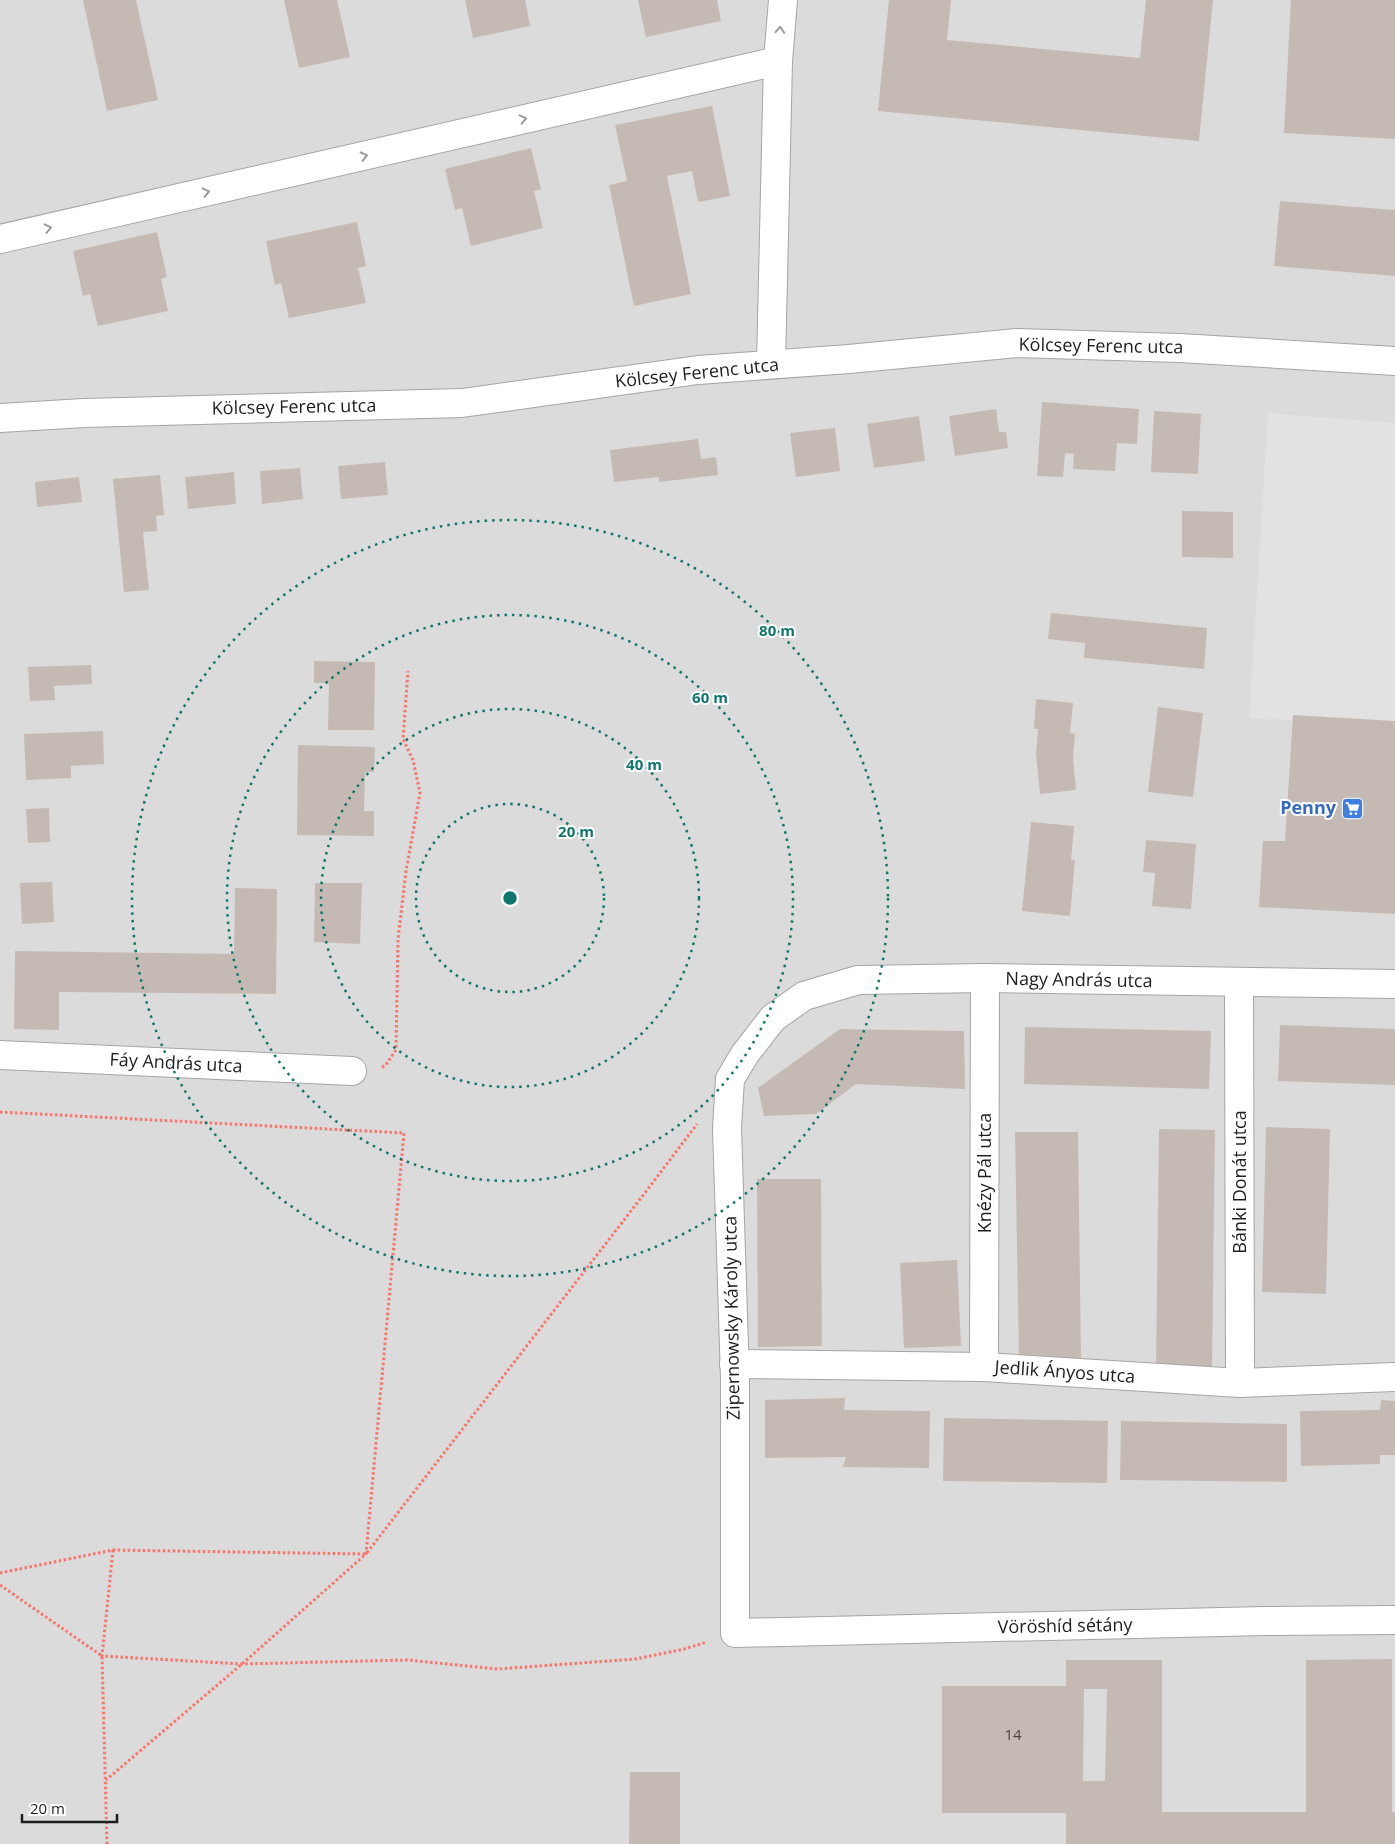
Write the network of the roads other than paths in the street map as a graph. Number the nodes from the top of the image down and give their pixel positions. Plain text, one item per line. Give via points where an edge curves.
1 (782, 0) edge
2 (778, 60) junction
3 (0, 239) edge
4 (1395, 362) edge
5 (771, 364) junction
6 (0, 418) edge
7 (985, 978) junction
8 (1239, 982) junction
9 (1395, 984) edge
10 (773, 1018) joint
11 (0, 1055) edge
12 (352, 1071) road end
13 (734, 1364) junction
14 (984, 1367) junction
15 (1395, 1377) edge
16 (1240, 1383) junction
17 (1395, 1620) edge
18 (735, 1633) joint

2 -> 1 street
3 -> 2 street
2 - 5 street
4 - 5 street, Kölcsey Ferenc utca via 1180,348 1017,343
5 - 6 street, Kölcsey Ferenc utca via 698,370 462,403
7 - 8 street, Nagy András utca
7 - 10 street, Nagy András utca via 858,980 804,996
7 - 14 street, Knézy Pál utca
8 - 9 street, Nagy András utca
8 - 16 street, Bánki Donát utca
10 - 13 street, Zipernowsky Károly utca via 730,1079 727,1128
11 - 12 street, Fáy András utca
13 - 14 street, Jedlik Ányos utca
13 - 18 street, Zipernowsky Károly utca
14 - 16 street, Jedlik Ányos utca
15 - 16 street, Jedlik Ányos utca
17 - 18 street, Vöröshíd sétány

